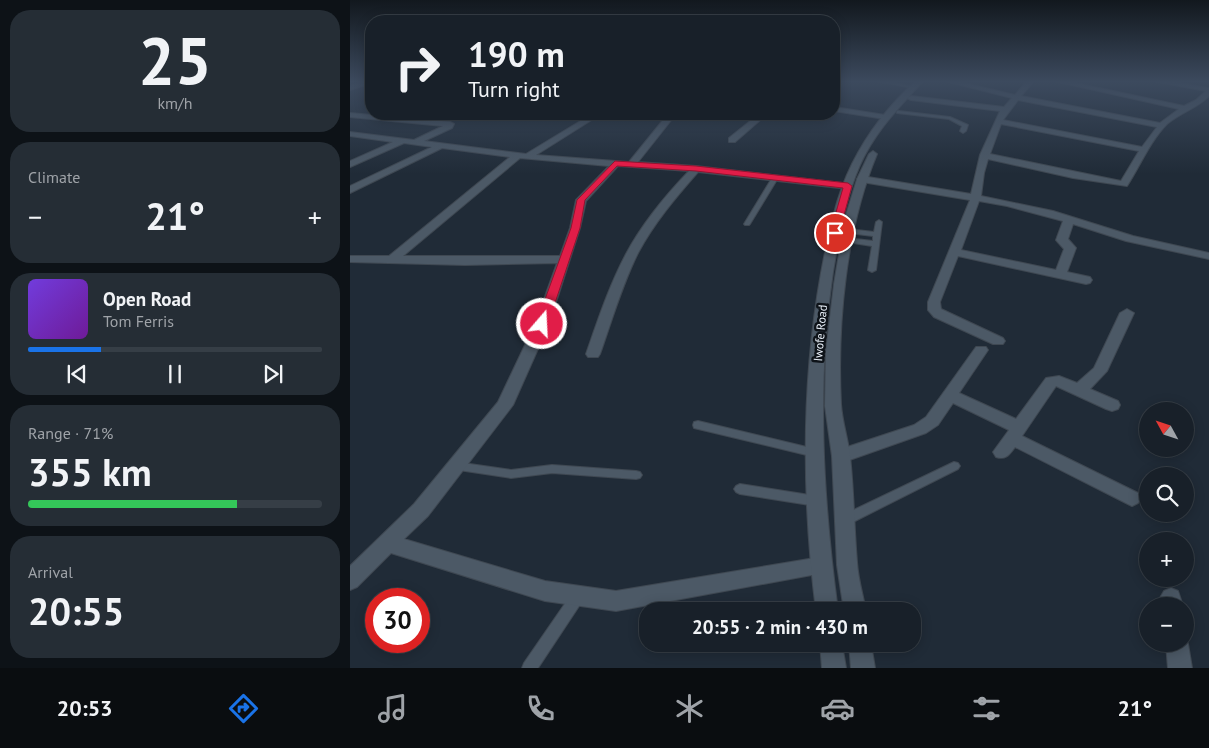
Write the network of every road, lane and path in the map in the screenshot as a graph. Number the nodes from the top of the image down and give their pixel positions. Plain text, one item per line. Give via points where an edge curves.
1 (854, 112) edge
2 (890, 112) edge
3 (899, 112) edge
4 (900, 112) edge
5 (1004, 112) edge
6 (1092, 112) edge
7 (1180, 112) edge
8 (350, 115) edge
9 (365, 116) edge
10 (885, 117) junction
11 (406, 120) edge
12 (586, 120) edge
13 (667, 120) edge
14 (756, 120) edge
15 (998, 121) junction
16 (1162, 126) junction
17 (963, 131) dead end
18 (350, 134) edge
19 (403, 140) junction
20 (732, 140) dead end
21 (416, 142) junction
22 (442, 145) junction
23 (1145, 150) junction
24 (984, 155) junction
25 (523, 156) junction
26 (350, 164) edge
27 (615, 164) junction
28 (630, 164) junction
29 (696, 169) junction
30 (775, 178) junction
31 (862, 179) junction
32 (848, 186) junction
33 (350, 190) edge
34 (976, 197) junction
35 (1069, 219) junction
36 (879, 222) dead end
37 (747, 224) dead end
38 (877, 234) junction
39 (848, 236) junction
40 (876, 244) junction
41 (954, 252) junction
42 (1209, 256) edge
43 (350, 259) edge
44 (392, 260) junction
45 (564, 260) junction
46 (872, 270) dead end
47 (1060, 274) junction
48 (1086, 280) dead end
49 (1127, 313) dead end
50 (998, 341) dead end
51 (981, 350) dead end
52 (593, 354) dead end
53 (1079, 390) junction
54 (950, 395) junction
55 (1112, 405) dead end
56 (698, 425) dead end
57 (1011, 439) junction
58 (815, 453) junction
59 (841, 456) junction
60 (456, 466) junction
61 (954, 466) dead end
62 (636, 475) dead end
63 (740, 489) dead end
64 (1132, 498) dead end
65 (816, 500) junction
66 (844, 520) junction
67 (387, 543) junction
68 (821, 566) junction
69 (353, 571) edge
70 (578, 596) junction
71 (826, 602) edge
72 (854, 602) edge
73 (832, 652) edge
74 (861, 652) edge
75 (1178, 652) edge
76 (529, 668) edge
77 (834, 668) edge
78 (863, 668) edge
79 (1180, 668) edge

1 - 10 street
2 - 10 street, Iwofe Road
3 - 31 street, Iwofe Road via 878,143
4 - 17 lane via 955,119 965,124
5 - 15 street
6 - 16 street
7 - 16 street
8 - 9 street
10 - 32 street, Iwofe Road
11 - 21 street via 450,124
12 - 25 street
13 - 28 street
14 - 20 street
15 - 23 street
15 - 24 street
16 - 23 street
18 - 19 street
19 - 21 street
19 - 26 street
21 - 22 street
22 - 25 street
22 - 33 street
23 - 24 street via 1124,184
24 - 34 street
25 - 27 street
25 - 44 street
27 - 28 street
27 - 45 street via 581,200
28 - 29 street
29 - 30 street
29 - 52 street via 632,254
30 - 32 street
30 - 37 lane
31 - 34 street
31 - 39 street, Iwofe Road
32 - 58 street, Iwofe Road via 838,217 825,283 818,349
34 - 35 street
34 - 41 street
35 - 42 street via 1130,239
35 - 47 street via 1062,240 1070,248
36 - 38 lane
38 - 39 lane
38 - 40 lane
39 - 40 lane
39 - 59 street, Iwofe Road via 833,351 833,406
40 - 46 lane
41 - 47 street
41 - 50 street via 934,302 934,310
43 - 44 street
44 - 45 street
45 - 60 street via 542,324 505,405
47 - 48 street
49 - 53 street via 1100,370
51 - 54 street
53 - 55 street
53 - 57 street via 1059,381 1051,382
54 - 57 street
54 - 59 street via 932,421 920,429
56 - 58 lane
57 - 64 street
58 - 65 street, Iwofe Road
59 - 66 street, Iwofe Road
60 - 62 lane via 511,474 552,469
60 - 67 street via 421,510
61 - 66 lane
63 - 65 lane
65 - 68 street, Iwofe Road
66 - 72 street, Iwofe Road
67 - 69 street
67 - 70 street via 545,591
68 - 70 street via 616,600
68 - 71 street, Iwofe Road
70 - 76 lane
73 - 77 street
74 - 78 street
75 - 79 street

